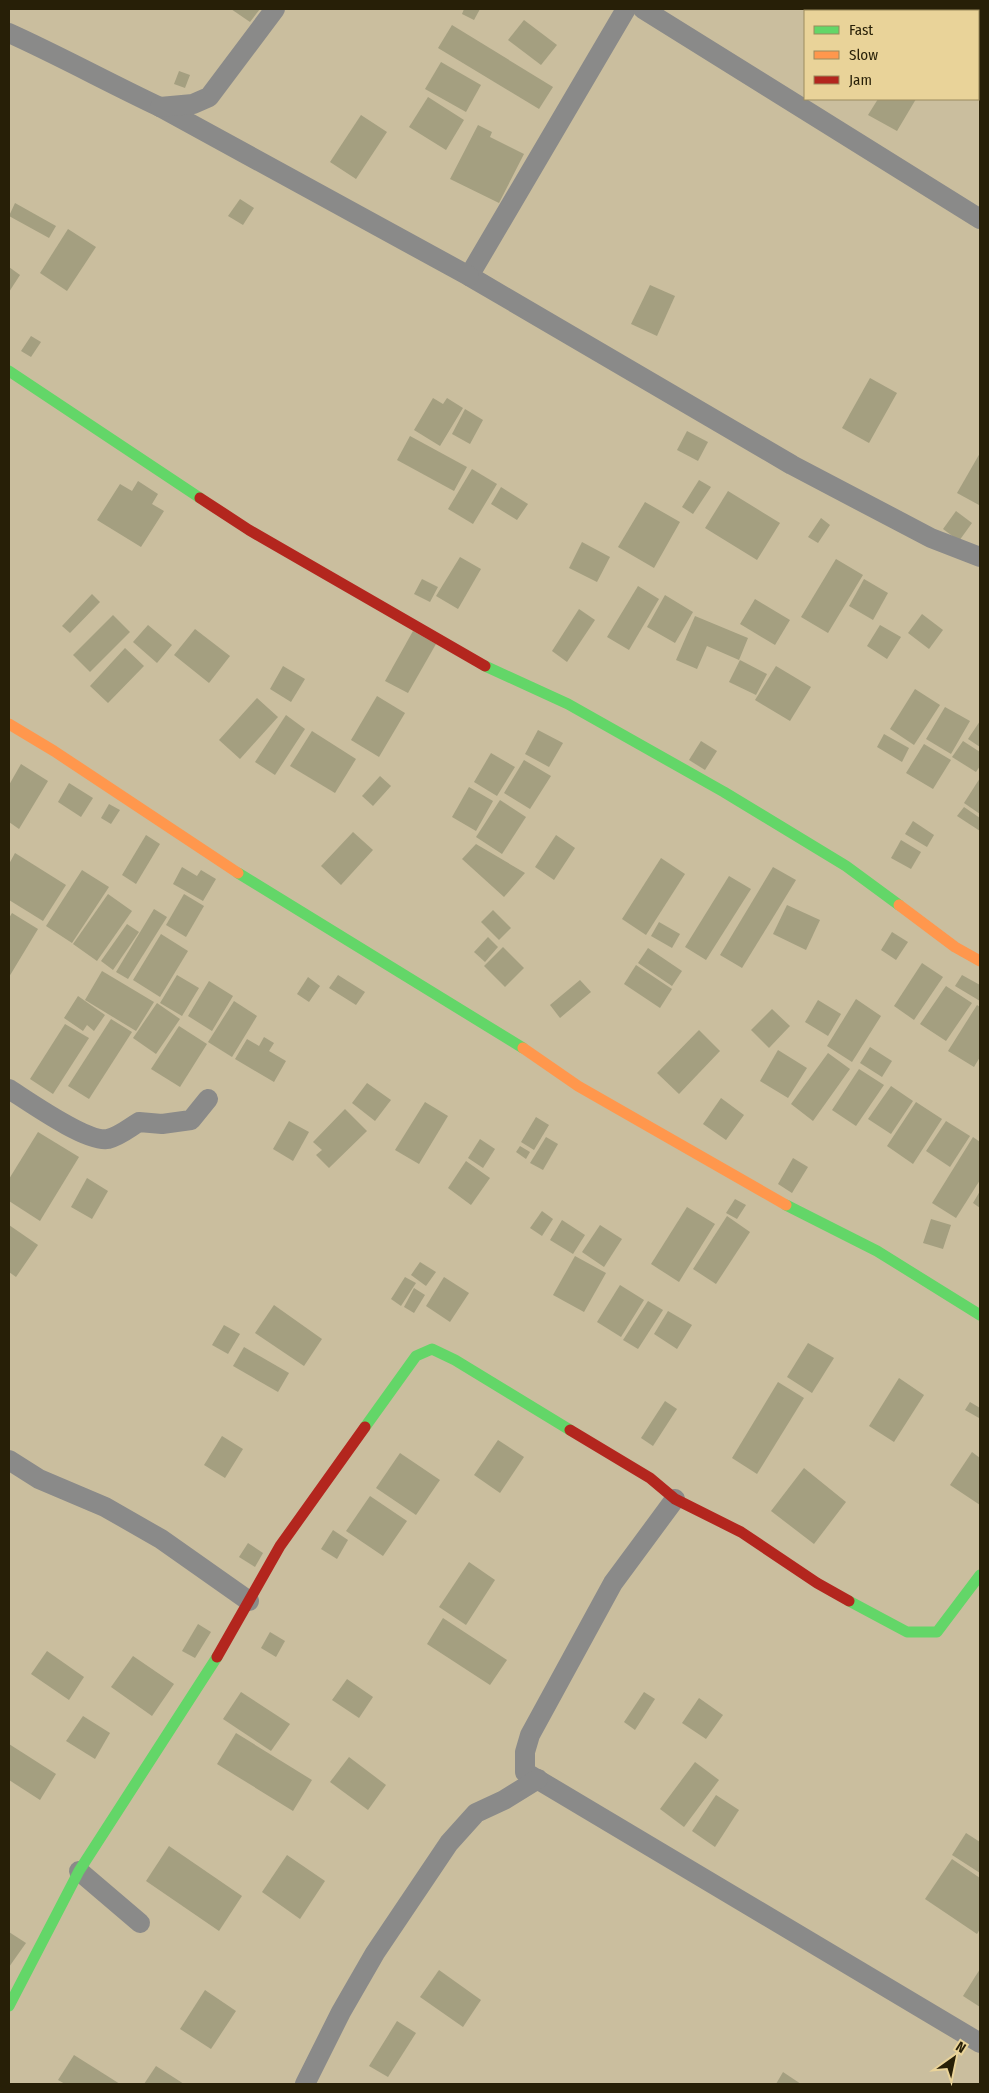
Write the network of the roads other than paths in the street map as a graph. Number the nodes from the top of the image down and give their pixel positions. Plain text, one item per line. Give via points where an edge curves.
1 (274, 9) edge
2 (626, 9) edge
3 (643, 9) edge
4 (9, 32) edge
5 (160, 107) junction
6 (980, 219) edge
7 (469, 276) junction
8 (9, 371) edge
9 (980, 557) edge
10 (9, 724) edge
11 (980, 961) edge
12 (9, 1089) edge
13 (208, 1099) dead end
14 (980, 1315) edge
15 (9, 1460) edge
16 (675, 1499) junction
17 (980, 1575) edge
18 (249, 1601) junction
19 (538, 1778) junction
20 (79, 1871) junction
21 (140, 1923) dead end
22 (9, 2006) edge
23 (980, 2043) edge
24 (305, 2084) edge

1 - 5 street via 210,97 193,104
2 - 7 street
3 - 6 street
4 - 5 street
5 - 7 street
7 - 9 street via 792,466 931,538
8 - 11 street via 249,530 478,663 568,704 724,792 846,866 955,947
10 - 14 street via 228,867 501,1032 578,1086 800,1213 877,1251
12 - 13 street via 59,1121 90,1136 106,1139 139,1122 162,1124 190,1120
15 - 18 street via 39,1480 105,1507 162,1539
16 - 17 street via 741,1532 817,1583 907,1632 938,1632
16 - 18 street via 650,1478 432,1349 416,1356 280,1546
16 - 19 street via 613,1583 530,1735 525,1752 525,1772
18 - 20 street via 207,1674
19 - 23 street via 613,1826
19 - 24 street via 476,1813 449,1843 375,1953
20 - 21 street
20 - 22 street

